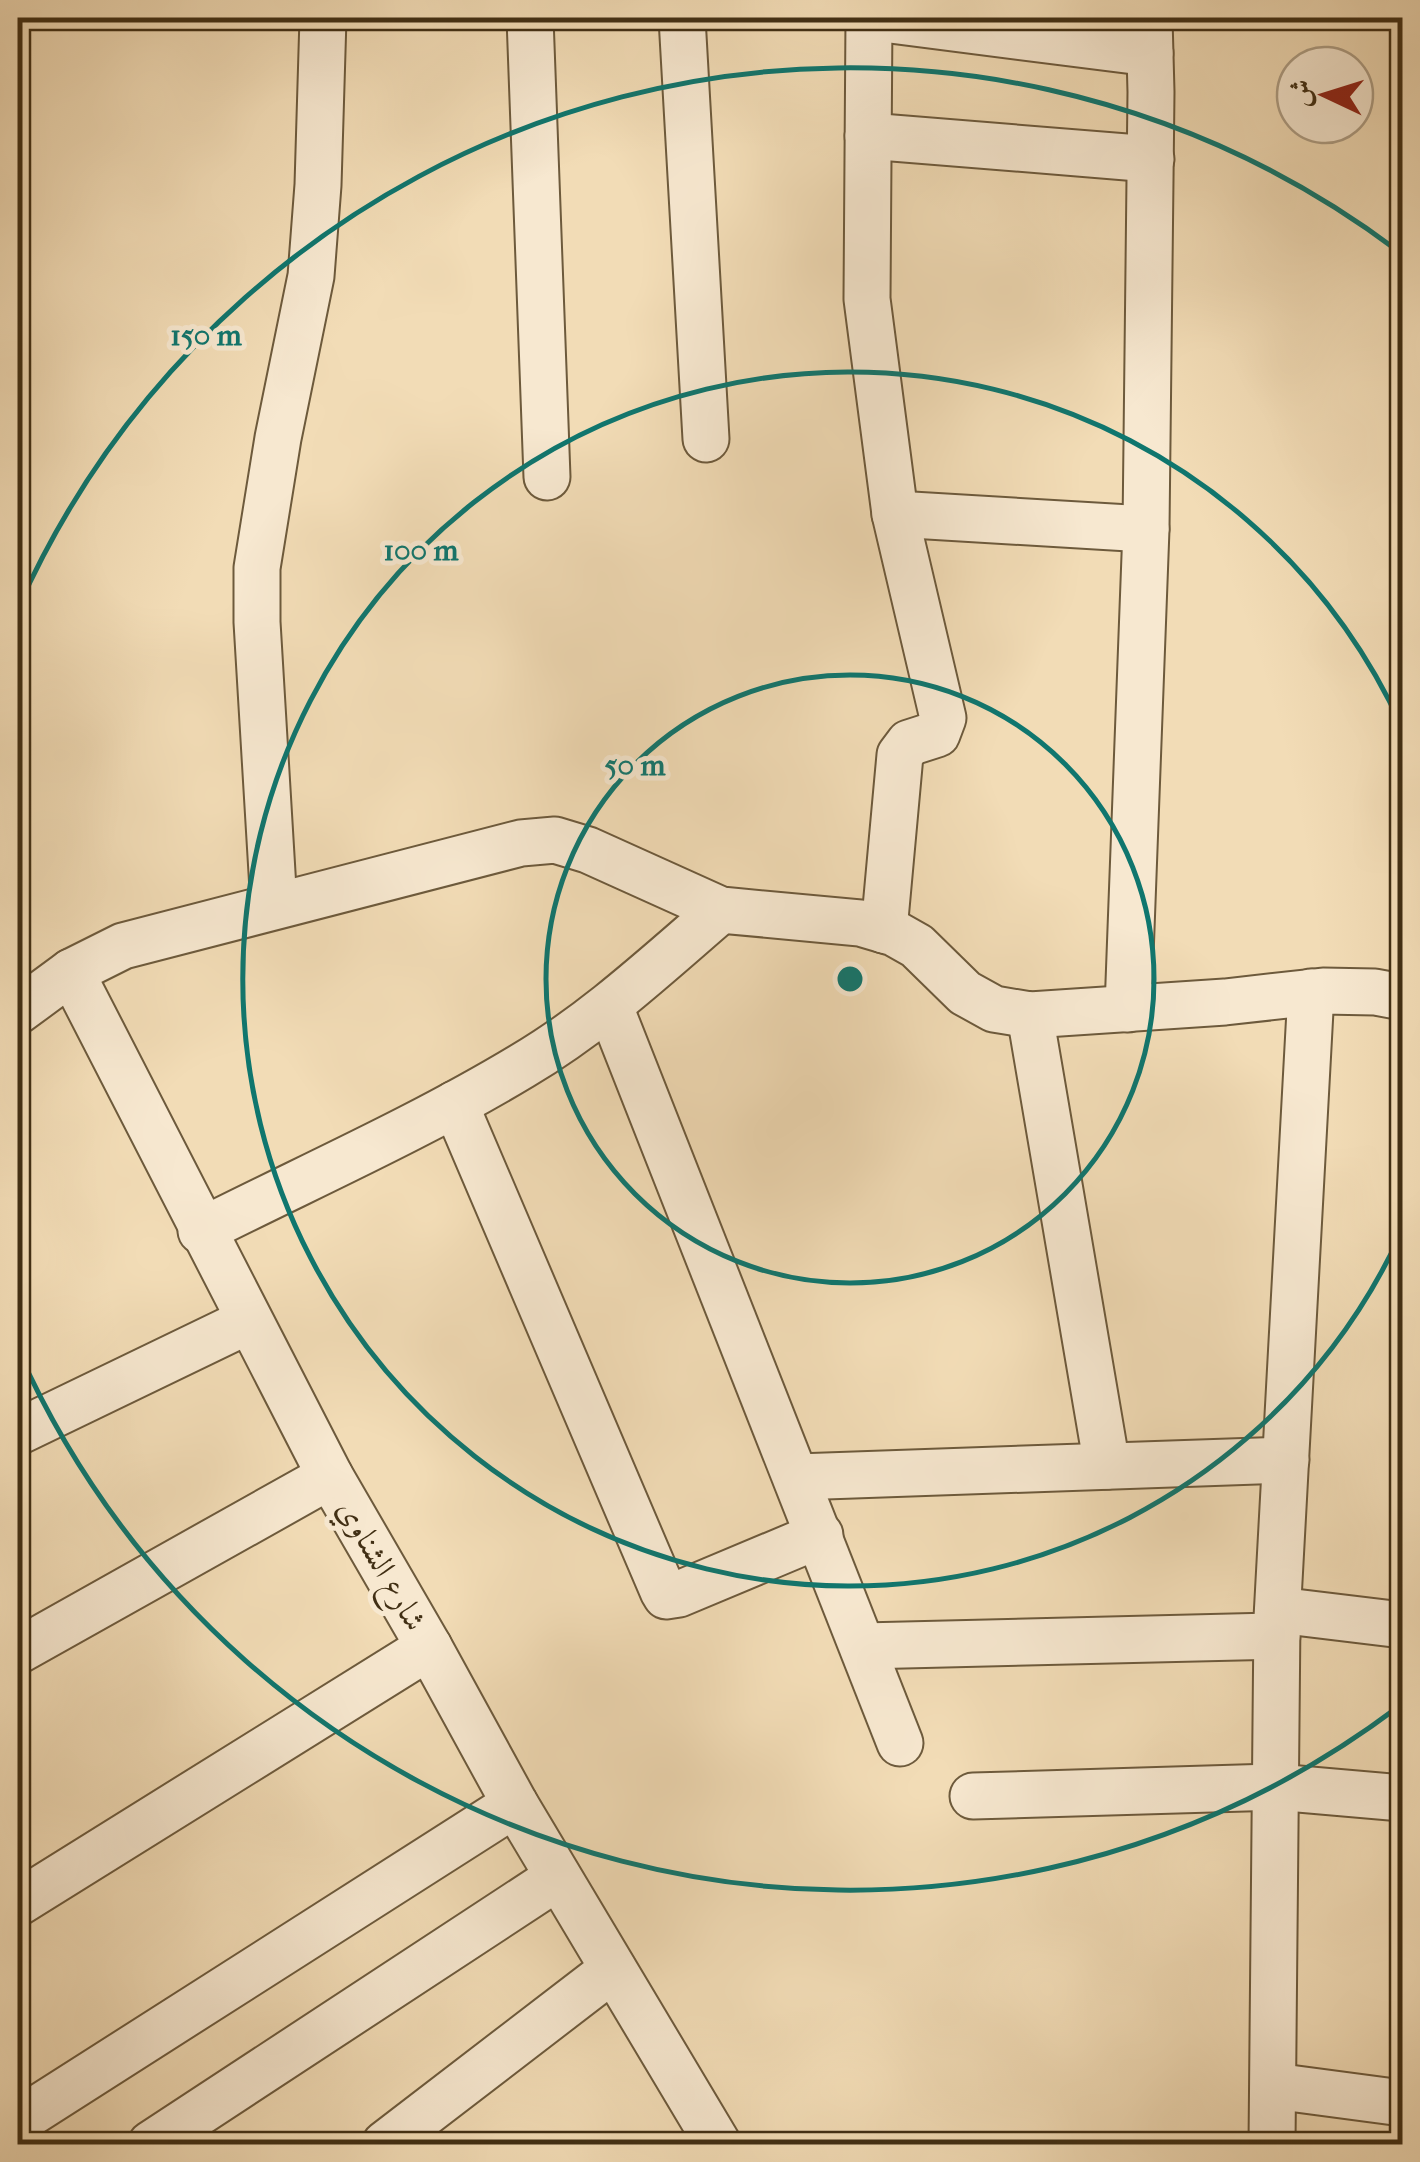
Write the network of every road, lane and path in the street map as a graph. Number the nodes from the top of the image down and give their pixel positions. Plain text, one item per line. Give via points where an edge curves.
1 (322, 18) edge
2 (530, 18) edge
3 (682, 18) edge
4 (872, 18) edge
5 (1149, 35) edge
6 (868, 136) junction
7 (1151, 159) junction
8 (706, 439) dead end
9 (547, 477) dead end
10 (895, 514) junction
11 (1146, 529) junction
12 (274, 906) junction
13 (721, 910) junction
14 (884, 930) junction
15 (71, 972) junction
16 (1311, 992) junction
17 (1402, 997) edge
18 (20, 1001) edge
19 (610, 1007) junction
20 (1128, 1008) junction
21 (1030, 1014) junction
22 (455, 1104) junction
23 (201, 1231) junction
24 (248, 1321) junction
25 (18, 1432) edge
26 (1286, 1460) junction
27 (1107, 1466) junction
28 (330, 1476) junction
29 (797, 1476) junction
30 (820, 1535) junction
31 (1278, 1623) junction
32 (1402, 1625) edge
33 (862, 1646) junction
34 (429, 1647) junction
35 (18, 1651) edge
36 (900, 1743) dead end
37 (1276, 1787) junction
38 (973, 1796) dead end
39 (1402, 1798) edge
40 (516, 1804) junction
41 (558, 1876) junction
42 (18, 1903) edge
43 (612, 1969) junction
44 (1274, 2086) junction
45 (1402, 2103) edge
46 (18, 2121) edge
47 (151, 2144) edge
48 (385, 2144) edge
49 (718, 2144) edge
50 (1272, 2144) edge

1 - 12 street via 311,276 257,568
2 - 9 street
3 - 8 street
4 - 5 street
4 - 6 street
5 - 7 street
6 - 7 street
6 - 10 street via 867,299
7 - 11 street
10 - 11 street
10 - 14 street via 943,718 937,734 909,743 900,756
11 - 20 street
12 - 13 street via 555,840 611,858
12 - 15 street via 123,946
13 - 14 street
13 - 19 street
14 - 21 street via 917,946 965,993 994,1009
15 - 18 street
15 - 23 street, شارع الشناوي
16 - 17 street
16 - 20 street
16 - 26 street
19 - 22 street
19 - 29 street
20 - 21 street
21 - 27 street
22 - 23 street
22 - 30 street via 666,1596
23 - 24 street, شارع الشناوي
24 - 25 street
24 - 28 street, شارع الشناوي
26 - 27 street
26 - 31 street
27 - 29 street
28 - 34 street, شارع الشناوي
28 - 35 street
29 - 30 street
30 - 33 street
31 - 32 street
31 - 33 street
31 - 37 street
33 - 36 street
34 - 40 street, شارع الشناوي
34 - 42 street
37 - 38 street
37 - 39 street
37 - 44 street
40 - 41 street, شارع الشناوي
40 - 46 street
41 - 43 street, شارع الشناوي
41 - 47 street
43 - 48 street
43 - 49 street, شارع الشناوي
44 - 45 street
44 - 50 street

